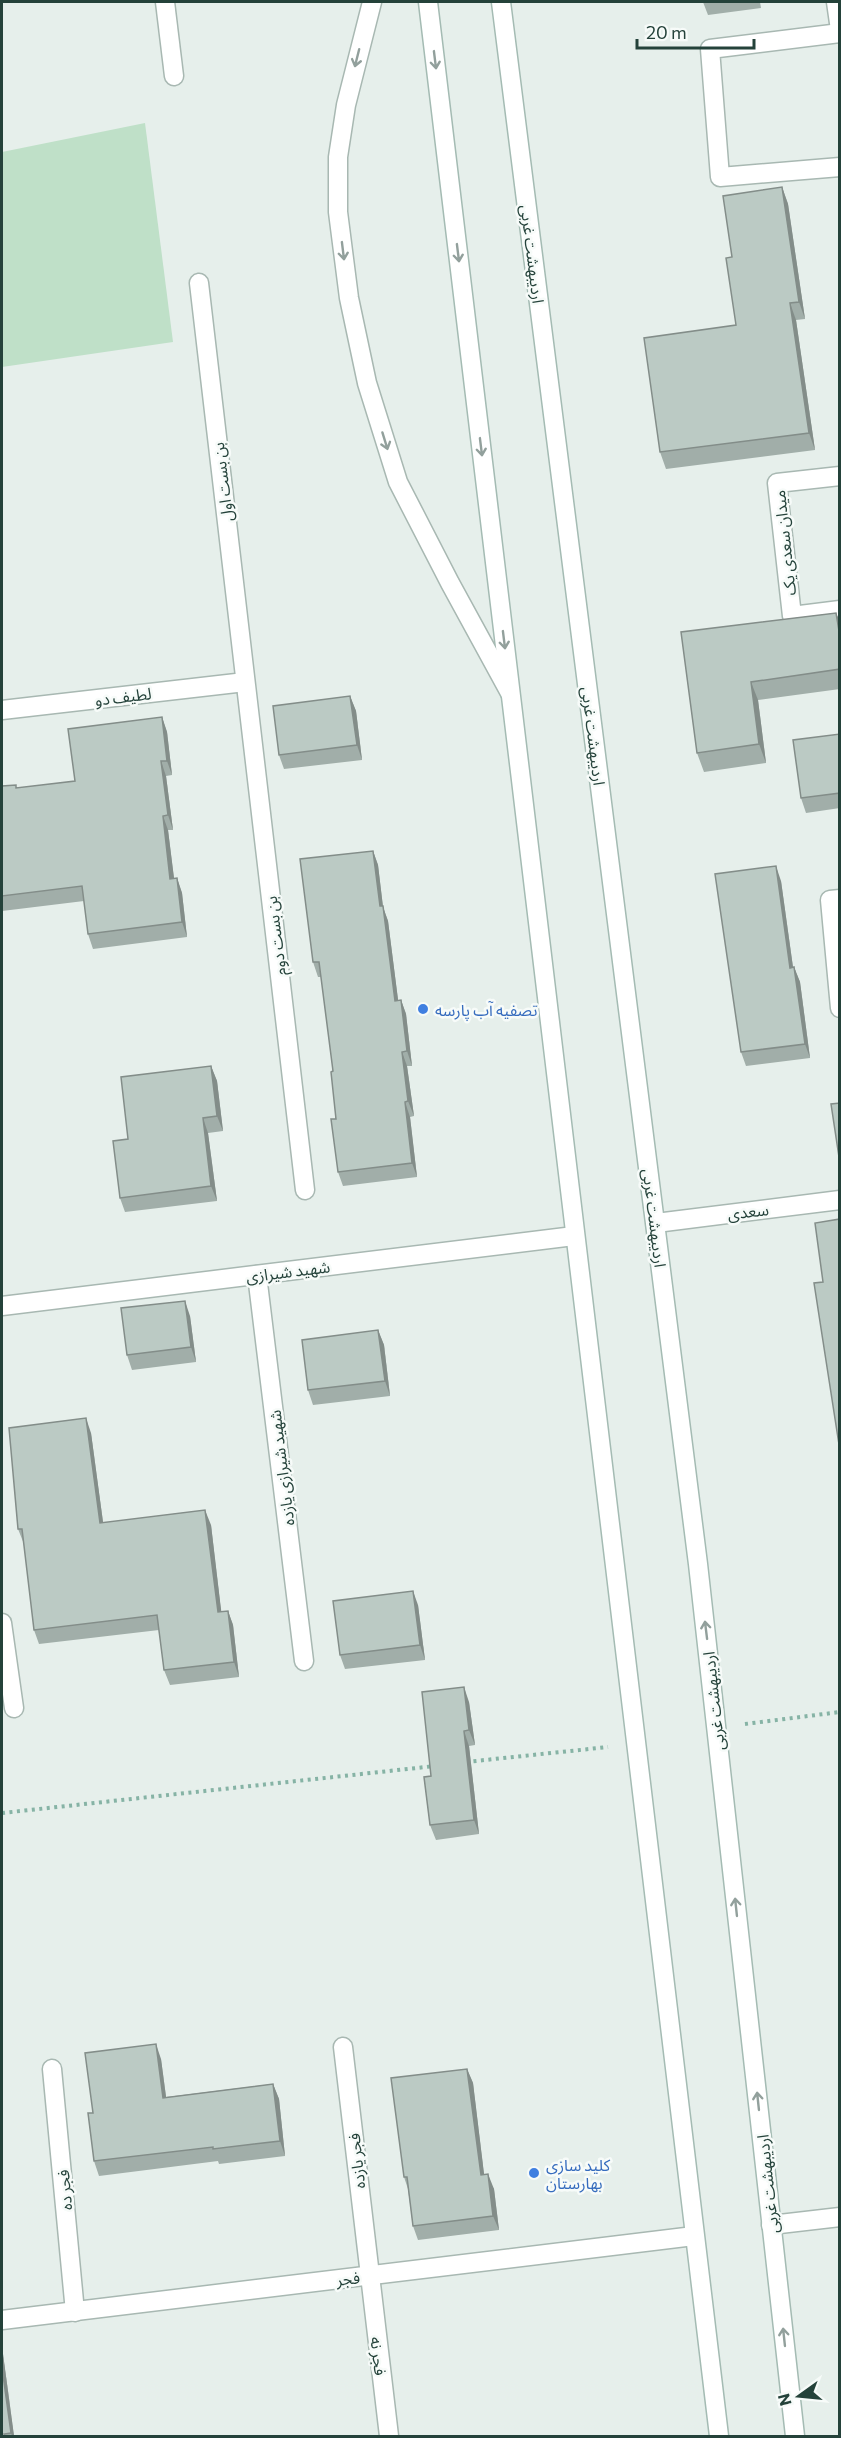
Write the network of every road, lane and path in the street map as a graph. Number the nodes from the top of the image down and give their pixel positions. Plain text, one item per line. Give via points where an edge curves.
1 (165, 2) edge
2 (372, 2) edge
3 (428, 2) edge
4 (501, 2) edge
5 (836, 2) edge
6 (840, 31) edge
7 (174, 76) dead end
8 (840, 167) edge
9 (199, 283) dead end
10 (840, 476) edge
11 (840, 610) edge
12 (245, 682) junction
13 (510, 693) junction
14 (2, 710) edge
15 (840, 899) edge
16 (840, 1008) edge
17 (305, 1190) dead end
18 (840, 1200) edge
19 (656, 1223) junction
20 (574, 1236) junction
21 (257, 1275) junction
22 (2, 1306) edge
23 (2, 1623) edge
24 (304, 1661) dead end
25 (14, 1708) dead end
26 (840, 1712) edge
27 (716, 1728) junction
28 (636, 1743) junction
29 (459, 1763) edge
30 (436, 1766) edge
31 (2, 1813) edge
32 (343, 2047) dead end
33 (52, 2069) dead end
34 (840, 2217) edge
35 (771, 2225) junction
36 (694, 2236) junction
37 (368, 2276) junction
38 (75, 2312) junction
39 (2, 2320) edge
40 (389, 2436) edge
41 (719, 2436) edge
42 (795, 2436) edge

1 - 7 main road
2 -> 13 main road via 346,105 338,158 338,212 349,298 367,382 399,482
3 -> 13 main road
4 - 19 main road, اردیبهشت غربی
5 - 6 main road
6 - 8 main road via 710,49 720,177
9 - 12 main road, بن بست اول
10 - 11 main road, میدان سعدی یک via 777,483 792,616
12 - 14 main road, لطیف دو
12 - 17 main road, بن بست دوم
13 - 20 main road
15 - 16 main road via 830,900
18 - 19 main road, سعدی
27 -> 19 main road, اردیبهشت غربی
20 - 21 main road, شهید شیرازی
20 - 28 main road
21 - 22 main road, شهید شیرازی
21 - 24 main road, شهید شیرازی یازده
23 - 25 main road
26 - 27 path
35 -> 27 main road, اردیبهشت غربی
28 - 29 path
28 - 36 main road
30 - 31 path
32 - 37 main road, فجر یازده
33 - 38 main road, فجر ده
34 - 35 main road
42 -> 35 main road, اردیبهشت غربی
36 - 37 main road, فجر
36 - 41 main road
37 - 38 main road, فجر
37 - 40 main road, فجر نه
38 - 39 main road, فجر

